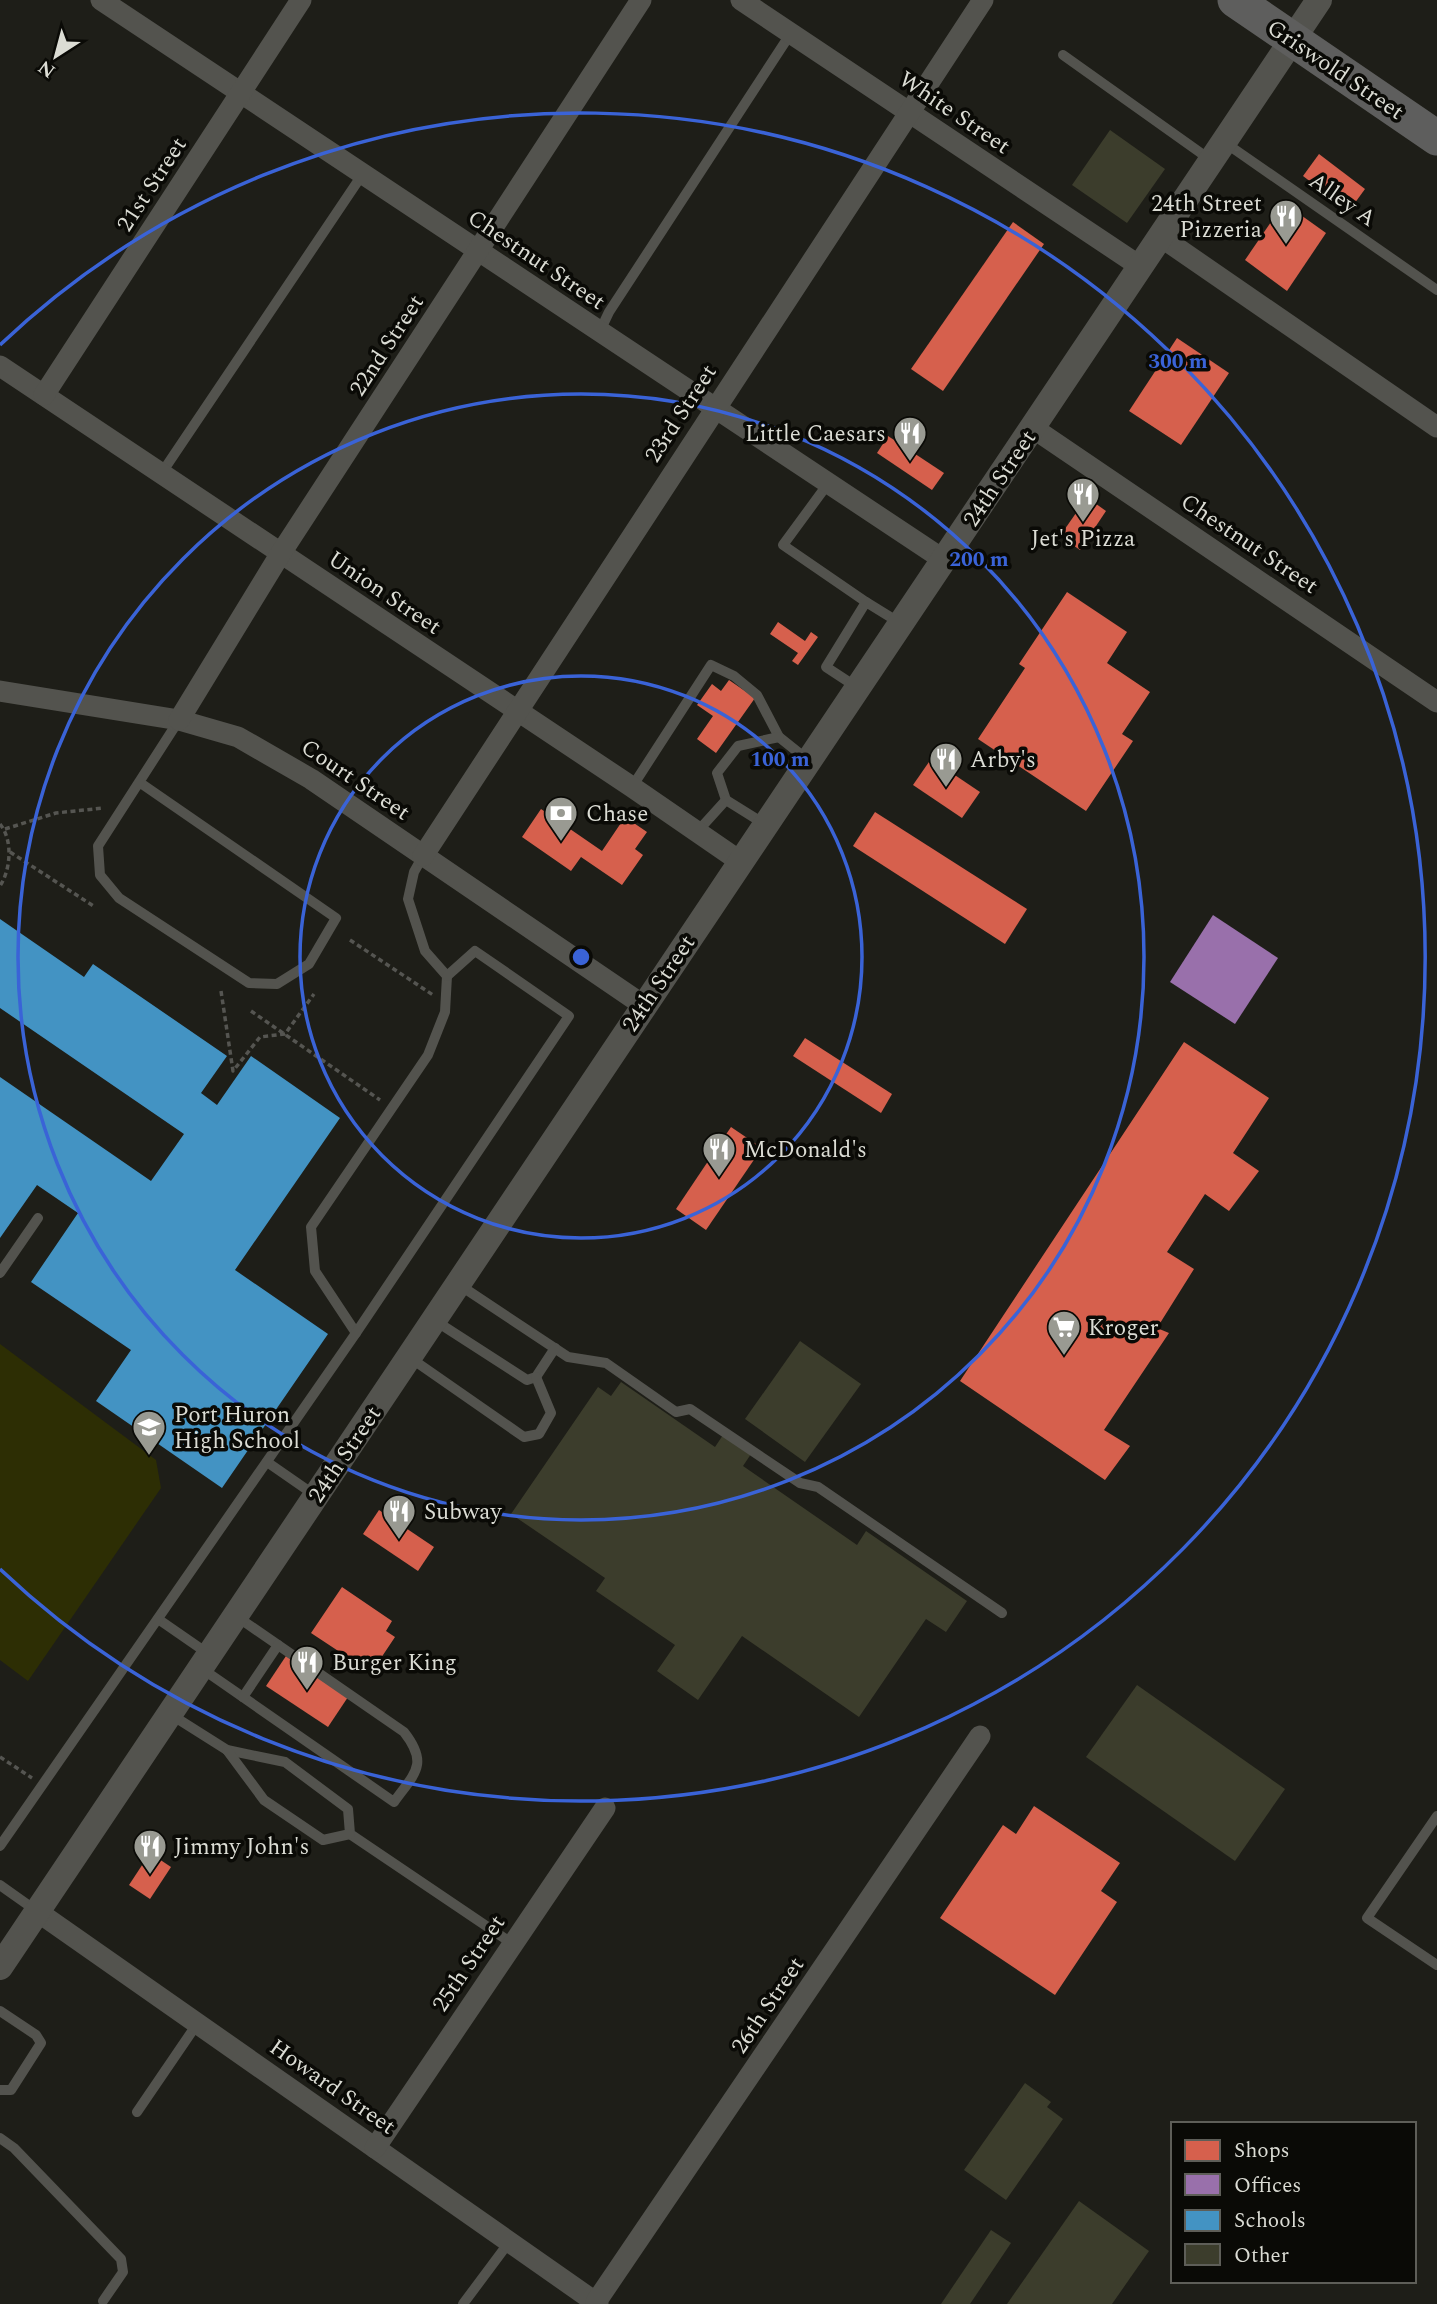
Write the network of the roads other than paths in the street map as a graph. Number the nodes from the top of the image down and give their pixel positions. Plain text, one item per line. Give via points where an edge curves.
1 (101, 0) edge
2 (300, 0) edge
3 (641, 0) edge
4 (741, 0) edge
5 (1235, 0) edge
6 (1319, 0) edge
7 (980, 1) edge
8 (791, 33) junction
9 (1292, 39) junction
10 (1063, 55) dead end
11 (240, 93) junction
12 (909, 113) junction
13 (1437, 138) edge
14 (1218, 152) junction
15 (362, 175) junction
16 (1161, 237) junction
17 (477, 253) junction
18 (1141, 267) junction
19 (1437, 290) edge
20 (598, 333) junction
21 (0, 366) edge
22 (44, 395) junction
23 (714, 410) junction
24 (1437, 427) edge
25 (1033, 428) junction
26 (161, 474) junction
27 (827, 485) junction
28 (281, 553) junction
29 (944, 561) junction
30 (866, 602) junction
31 (902, 624) junction
32 (858, 688) junction
33 (0, 691) edge
34 (1437, 702) edge
35 (517, 712) junction
36 (179, 720) junction
37 (779, 737) junction
38 (809, 761) junction
39 (139, 782) junction
40 (632, 787) junction
41 (726, 800) junction
42 (766, 825) junction
43 (697, 832) junction
44 (423, 856) junction
45 (741, 862) junction
46 (447, 976) junction
47 (643, 1005) junction
48 (38, 1218) dead end
49 (0, 1273) edge
50 (458, 1283) junction
51 (434, 1320) junction
52 (356, 1334) junction
53 (555, 1348) junction
54 (409, 1357) junction
55 (536, 1377) junction
56 (267, 1461) junction
57 (316, 1496) junction
58 (1002, 1613) dead end
59 (236, 1616) junction
60 (158, 1619) junction
61 (278, 1646) junction
62 (205, 1661) junction
63 (243, 1697) junction
64 (170, 1714) junction
65 (980, 1736) dead end
66 (227, 1749) junction
67 (605, 1808) dead end
68 (1437, 1816) edge
69 (350, 1833) junction
70 (0, 1846) edge
71 (0, 1885) edge
72 (38, 1912) junction
73 (513, 1944) junction
74 (1437, 1965) edge
75 (0, 1967) edge
76 (0, 2011) edge
77 (197, 2024) junction
78 (0, 2090) edge
79 (137, 2112) dead end
80 (0, 2138) edge
81 (375, 2148) junction
82 (510, 2241) junction
83 (103, 2301) dead end
84 (597, 2303) edge
85 (463, 2304) edge

1 - 11 street, Chestnut Street
2 - 11 street, 21st Street
3 - 17 street, 22nd Street
4 - 8 street, White Street
5 - 9 main road, Griswold Street
6 - 9 street, 24th Street
7 - 12 street, 23rd Street
8 - 12 street, White Street
8 - 20 lane
9 - 13 main road, Griswold Street
9 - 14 street, 24th Street
10 - 14 lane, Alley A
11 - 15 street, Chestnut Street
11 - 22 street, 21st Street
12 - 18 street, White Street
12 - 23 street, 23rd Street
14 - 16 street, 24th Street
14 - 19 lane, Alley A
15 - 17 street, Chestnut Street
15 - 26 lane
16 - 18 street, 24th Street
16 - 24 street
17 - 20 street, Chestnut Street
17 - 28 street, 22nd Street
18 - 25 street, 24th Street
20 - 23 street, Chestnut Street
21 - 22 street, Union Street
22 - 26 street, Union Street
23 - 27 street, Chestnut Street
23 - 35 street, 23rd Street
25 - 29 street, 24th Street
25 - 34 street, Chestnut Street
26 - 28 street, Union Street
27 - 29 street, Chestnut Street
27 - 30 lane via 783,545
28 - 35 street, Union Street
28 - 36 street, 22nd Street
29 - 31 street, 24th Street
30 - 31 lane
30 - 32 lane via 826,667
31 - 32 street, 24th Street
32 - 38 street, 24th Street
33 - 36 street, Court Street
35 - 40 street, Union Street
35 - 44 street, 23rd Street
36 - 39 lane
36 - 44 street, Court Street via 238,737 275,756
37 - 38 lane
37 - 40 lane via 757,695 711,665
37 - 41 lane via 737,746 717,773
38 - 42 street, 24th Street
39 - 39 lane via 98,846 100,875 119,898 249,984 277,984 309,964 336,918
40 - 43 street, Union Street
41 - 42 lane
41 - 43 lane
42 - 45 street, 24th Street
43 - 45 street, Union Street
44 - 46 lane via 408,899 425,951
44 - 47 street, Court Street
45 - 47 street, 24th Street
46 - 52 lane via 444,1012 428,1055 311,1227 315,1270
46 - 52 lane via 475,951 569,1016
47 - 50 street, 24th Street
48 - 49 lane
50 - 51 street, 24th Street
50 - 53 lane
51 - 54 street, 24th Street
51 - 55 lane via 527,1380
52 - 56 lane
53 - 55 lane
53 - 58 lane via 568,1357 606,1363 676,1412 690,1409 800,1483 818,1487
54 - 55 lane via 524,1437 539,1434 551,1413
54 - 57 street, 24th Street
56 - 57 lane
56 - 60 lane
57 - 59 street, 24th Street
59 - 61 lane
59 - 62 street, 24th Street
60 - 62 lane
60 - 70 lane
61 - 63 lane
61 - 63 lane via 404,1732 417,1750 415,1773 394,1802
62 - 63 lane
62 - 64 street, 24th Street
64 - 66 lane
64 - 72 street, 24th Street
65 - 84 street, 26th Street
66 - 69 lane via 285,1762 348,1810
66 - 69 lane via 264,1800 323,1840
67 - 73 street, 25th Street
68 - 74 lane via 1367,1918
69 - 73 lane
71 - 72 lane
72 - 75 street, 24th Street
72 - 77 street, Howard Street
73 - 81 street, 25th Street
76 - 78 lane via 41,2043 11,2090
77 - 79 lane
77 - 81 street, Howard Street
80 - 83 lane via 15,2148 121,2259 123,2272
81 - 82 street, Howard Street
82 - 84 street, Howard Street
82 - 85 lane

